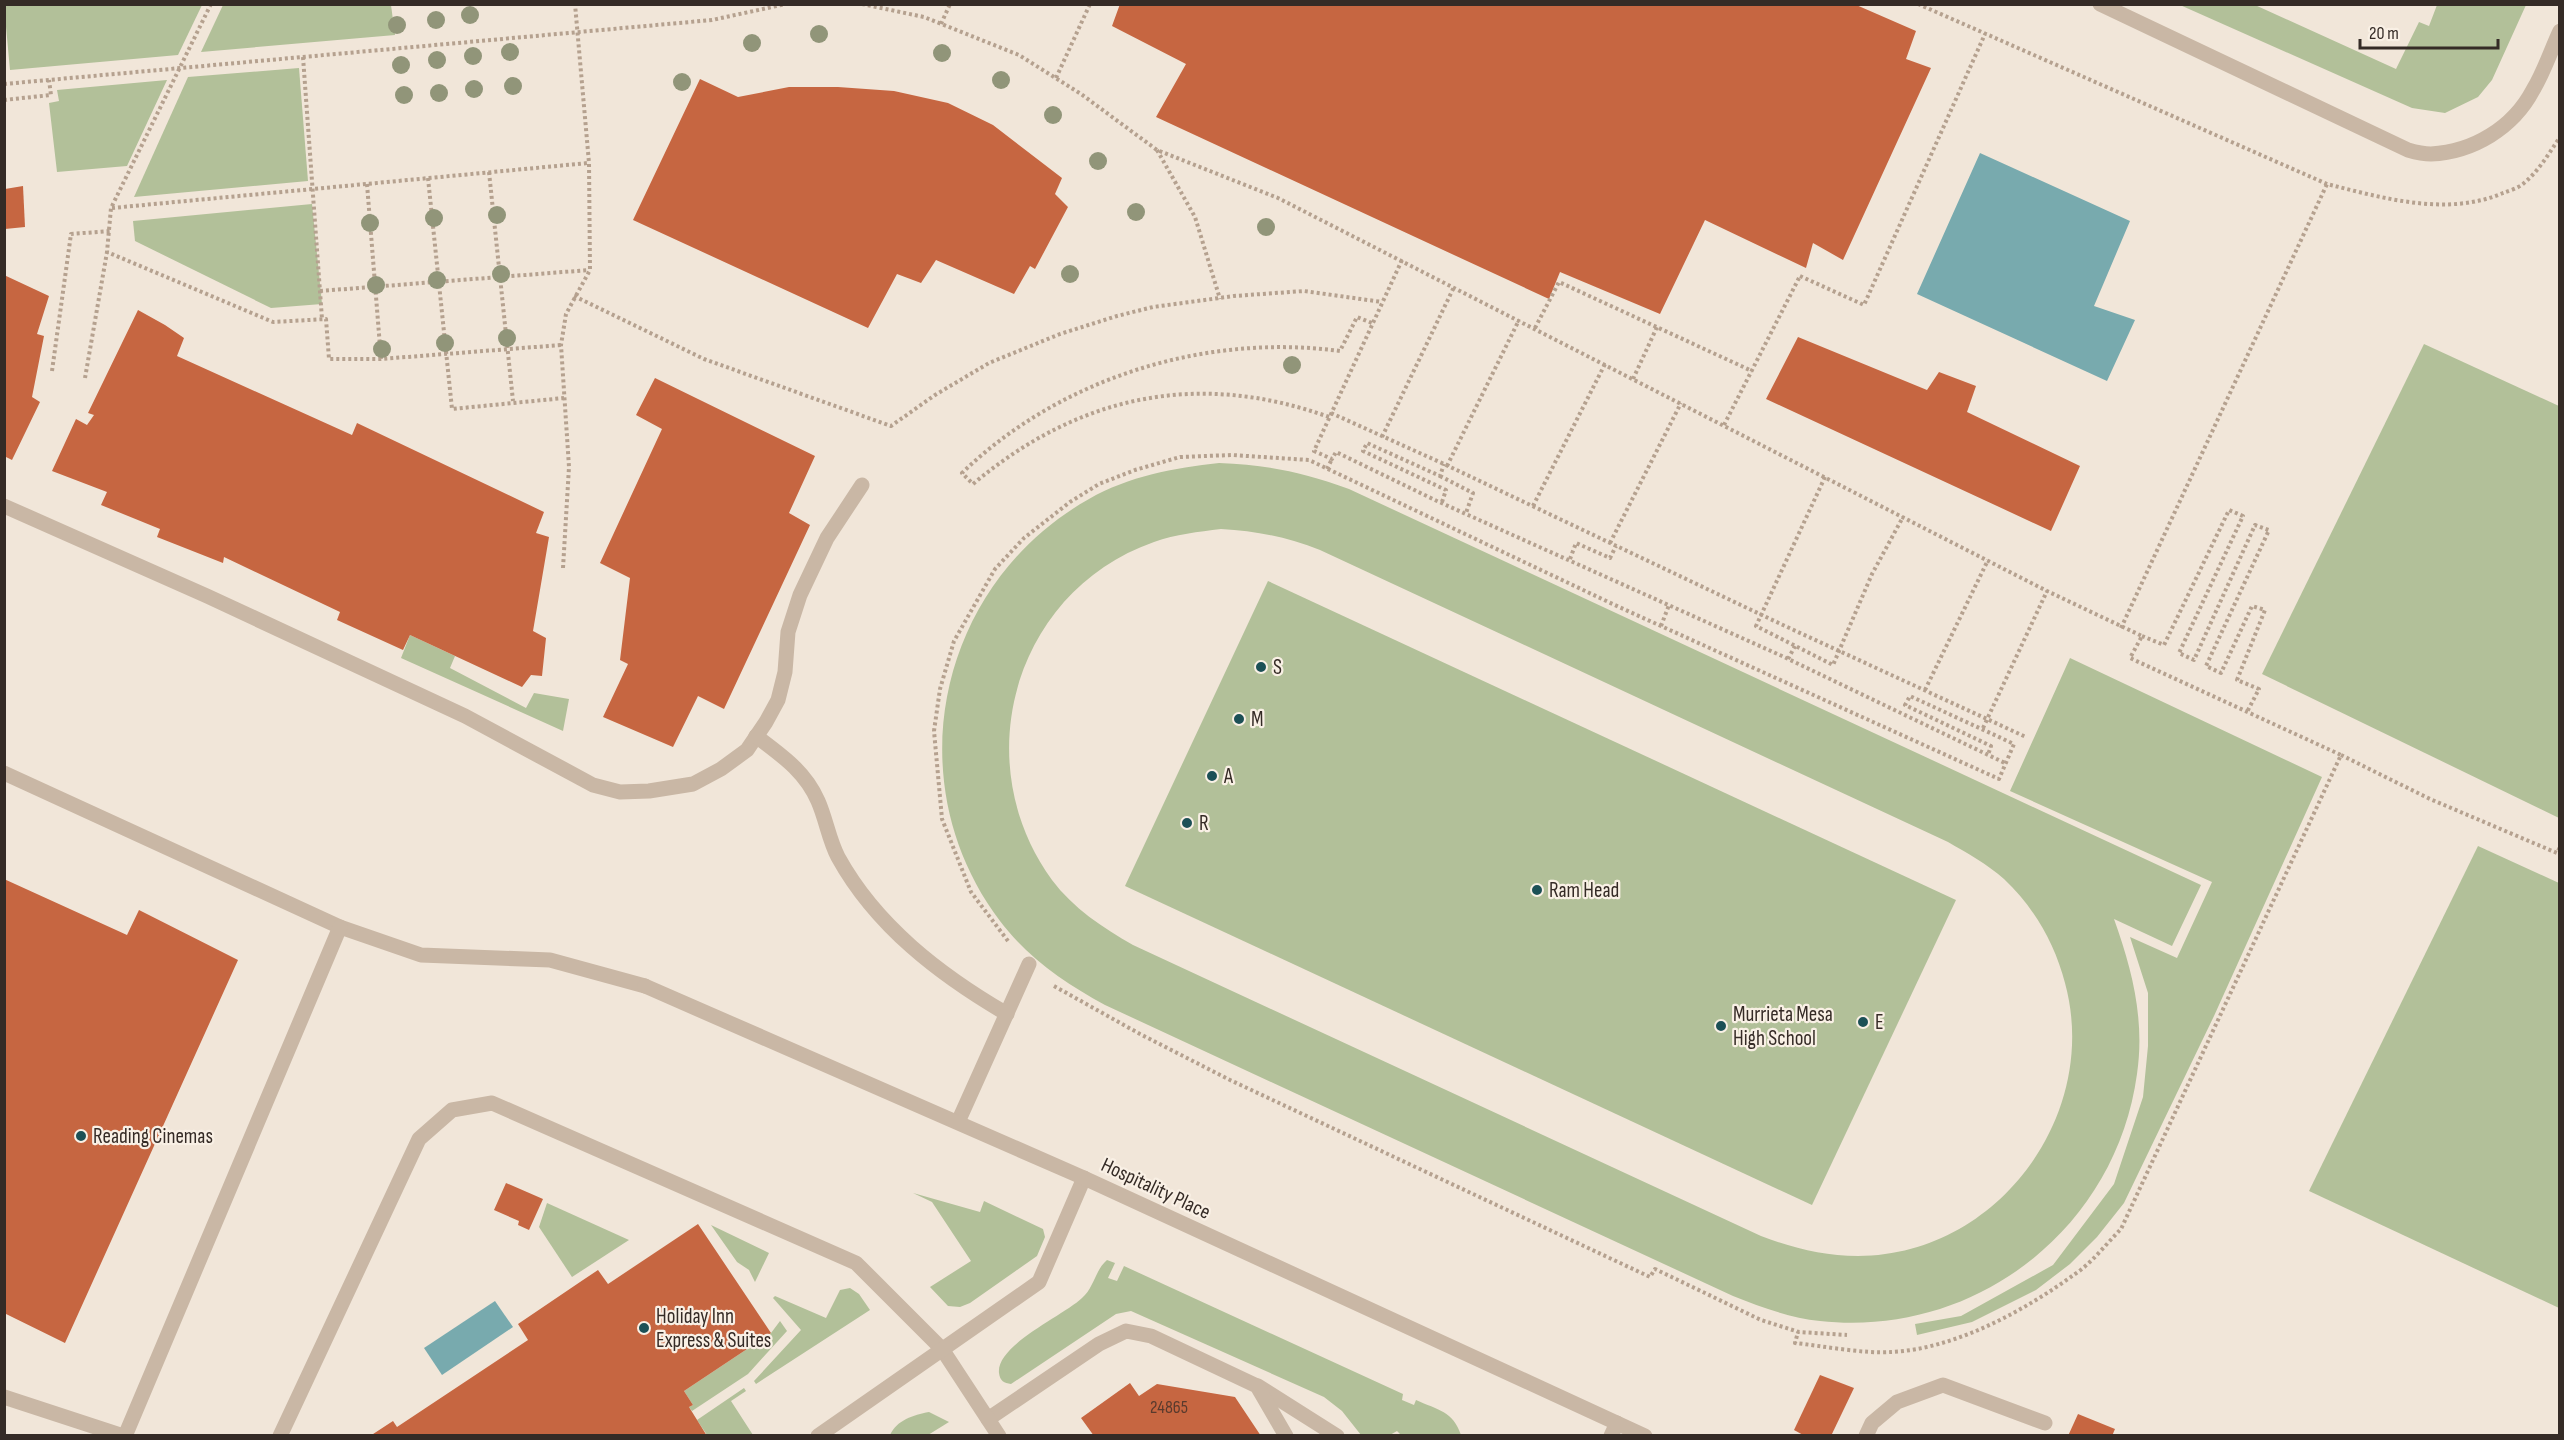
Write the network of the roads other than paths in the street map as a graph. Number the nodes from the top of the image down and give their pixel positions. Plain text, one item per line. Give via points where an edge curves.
1 (2100, 4) edge
2 (2559, 31) edge
3 (862, 485) dead end
4 (4, 506) edge
5 (756, 736) junction
6 (4, 773) edge
7 (340, 927) junction
8 (1029, 964) road end
9 (1007, 1014) junction
10 (958, 1122) junction
11 (1084, 1178) junction
12 (942, 1349) junction
13 (1257, 1386) junction
14 (4, 1397) edge
15 (988, 1419) junction
16 (2045, 1424) dead end
17 (1614, 1429) edge
18 (839, 1430) edge
19 (124, 1436) edge
20 (280, 1436) edge
21 (818, 1436) edge
22 (999, 1436) edge
23 (1286, 1436) edge
24 (1336, 1436) edge
25 (1645, 1436) edge
26 (1866, 1436) edge

1 - 2 street via 2408,150 2430,154 2469,147 2503,128 2533,90
3 - 5 street via 827,538 800,595 788,632 778,700
4 - 5 street via 465,716 593,785 620,792 693,784 747,750
5 - 9 street via 797,767 818,800 837,855 862,894 909,946 964,989
6 - 7 street, Hospitality Place
7 - 10 street, Hospitality Place via 421,955 550,960 645,986
7 - 19 street
8 - 9 street
9 - 10 street
10 - 11 street, Hospitality Place
11 - 12 street via 1039,1282
11 - 17 street, Hospitality Place
12 - 15 street
12 - 18 street
12 - 20 street via 856,1263 492,1103 452,1110 419,1139
13 - 15 street via 1151,1336 1126,1331 1099,1344
13 - 23 street
13 - 24 street
14 - 19 street
15 - 22 street
16 - 26 street via 1943,1385 1897,1402 1872,1423
17 - 25 street, Hospitality Place
18 - 21 street

